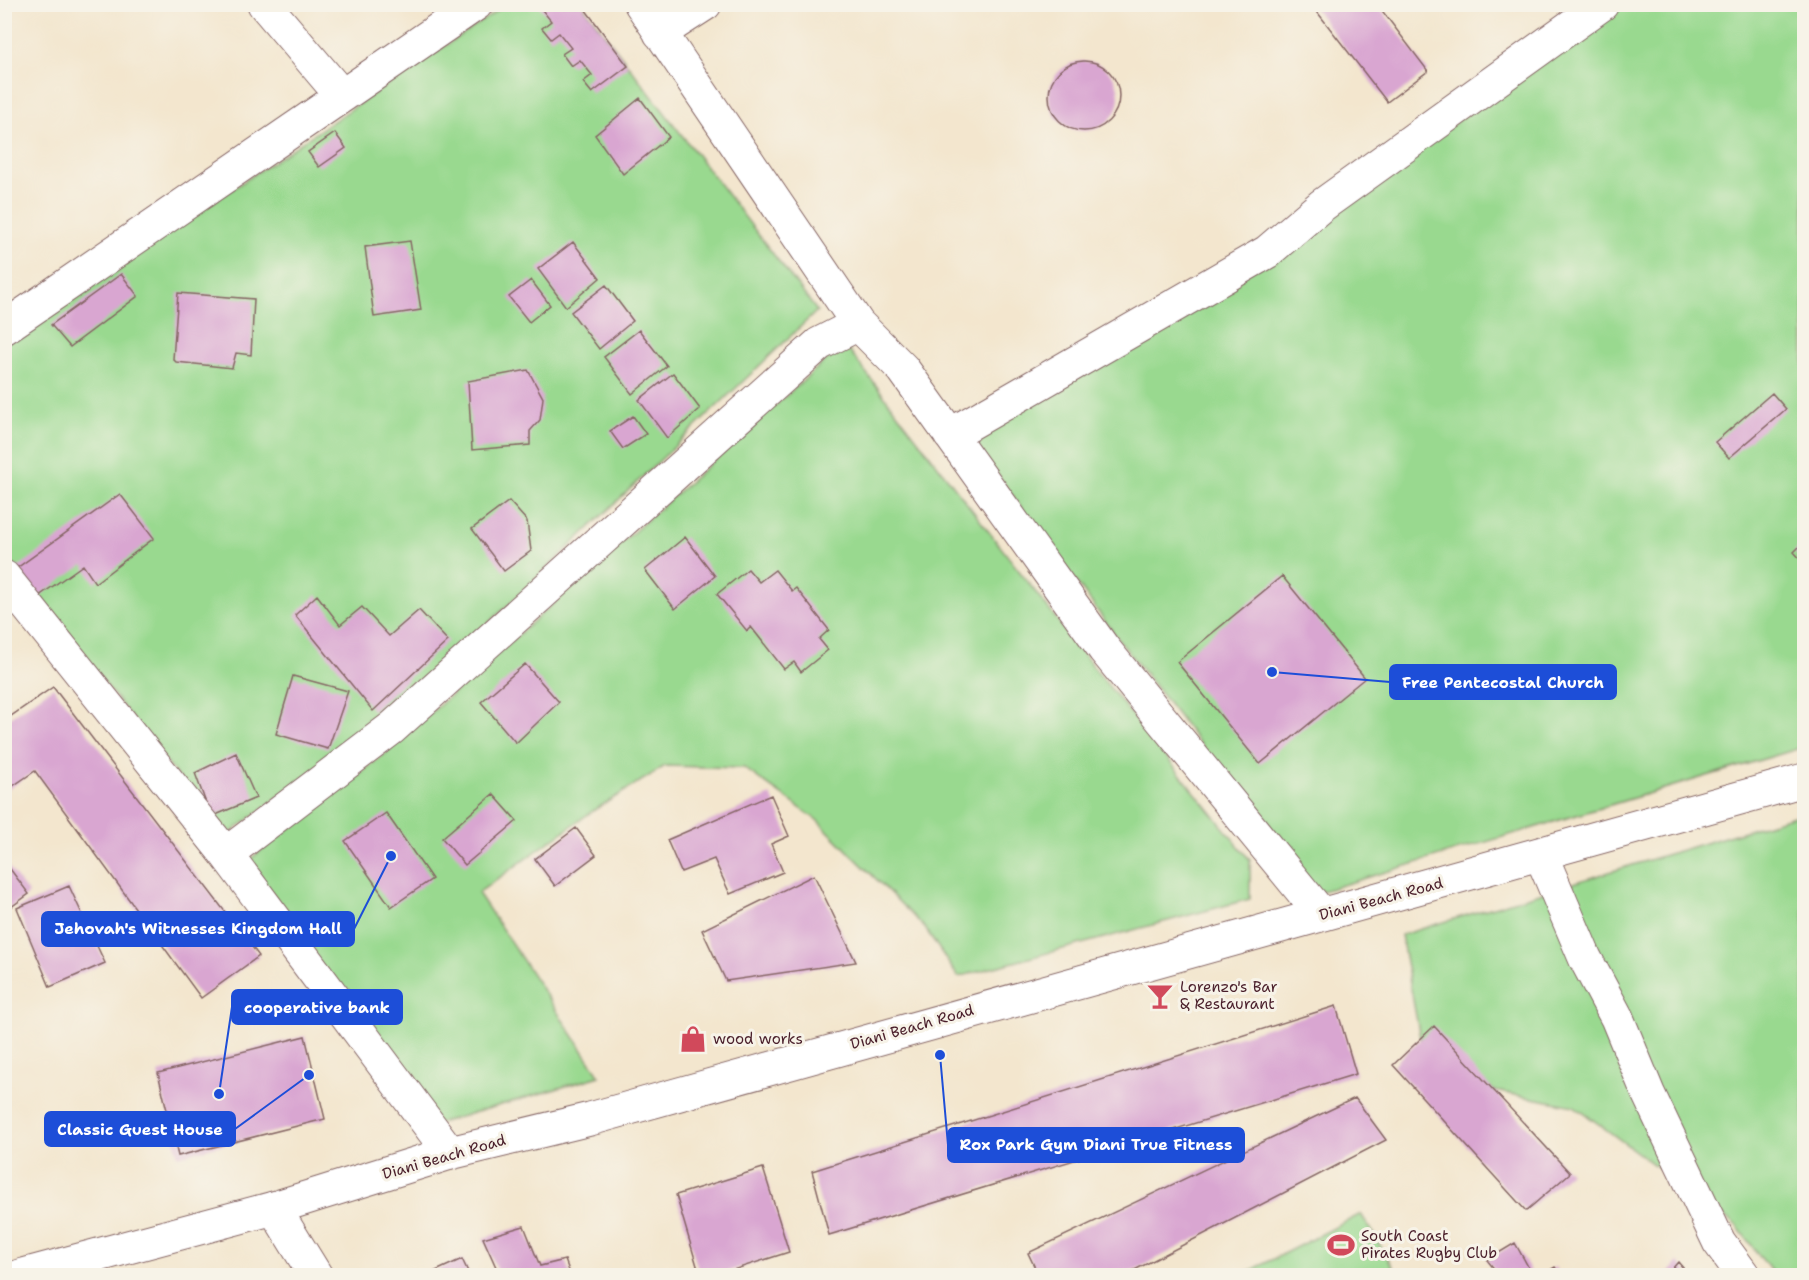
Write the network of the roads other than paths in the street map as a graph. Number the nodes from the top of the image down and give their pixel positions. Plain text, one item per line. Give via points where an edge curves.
1 (264, 4) edge
2 (476, 4) edge
3 (641, 4) edge
4 (705, 4) edge
5 (1602, 4) edge
6 (660, 33) junction
7 (342, 96) junction
8 (858, 324) junction
9 (4, 328) edge
10 (950, 435) junction
11 (4, 578) edge
12 (1804, 780) edge
13 (226, 854) junction
14 (1541, 855) junction
15 (1322, 914) junction
16 (450, 1153) junction
17 (274, 1208) junction
18 (20, 1275) edge
19 (316, 1275) edge
20 (1744, 1275) edge

1 - 7 street
2 - 7 street
3 - 6 street
4 - 6 street
5 - 10 street via 1321,206 1267,252
6 - 8 street
7 - 9 street
8 - 10 street via 903,369
8 - 13 street via 819,344 392,728
10 - 15 street via 1104,649
11 - 13 street
12 - 14 street, Diani Beach Road
13 - 16 street
14 - 15 street, Diani Beach Road
14 - 20 street via 1585,958 1617,1018 1719,1242
15 - 16 street, Diani Beach Road via 602,1116
16 - 17 street, Diani Beach Road
17 - 18 street, Diani Beach Road
17 - 19 street

